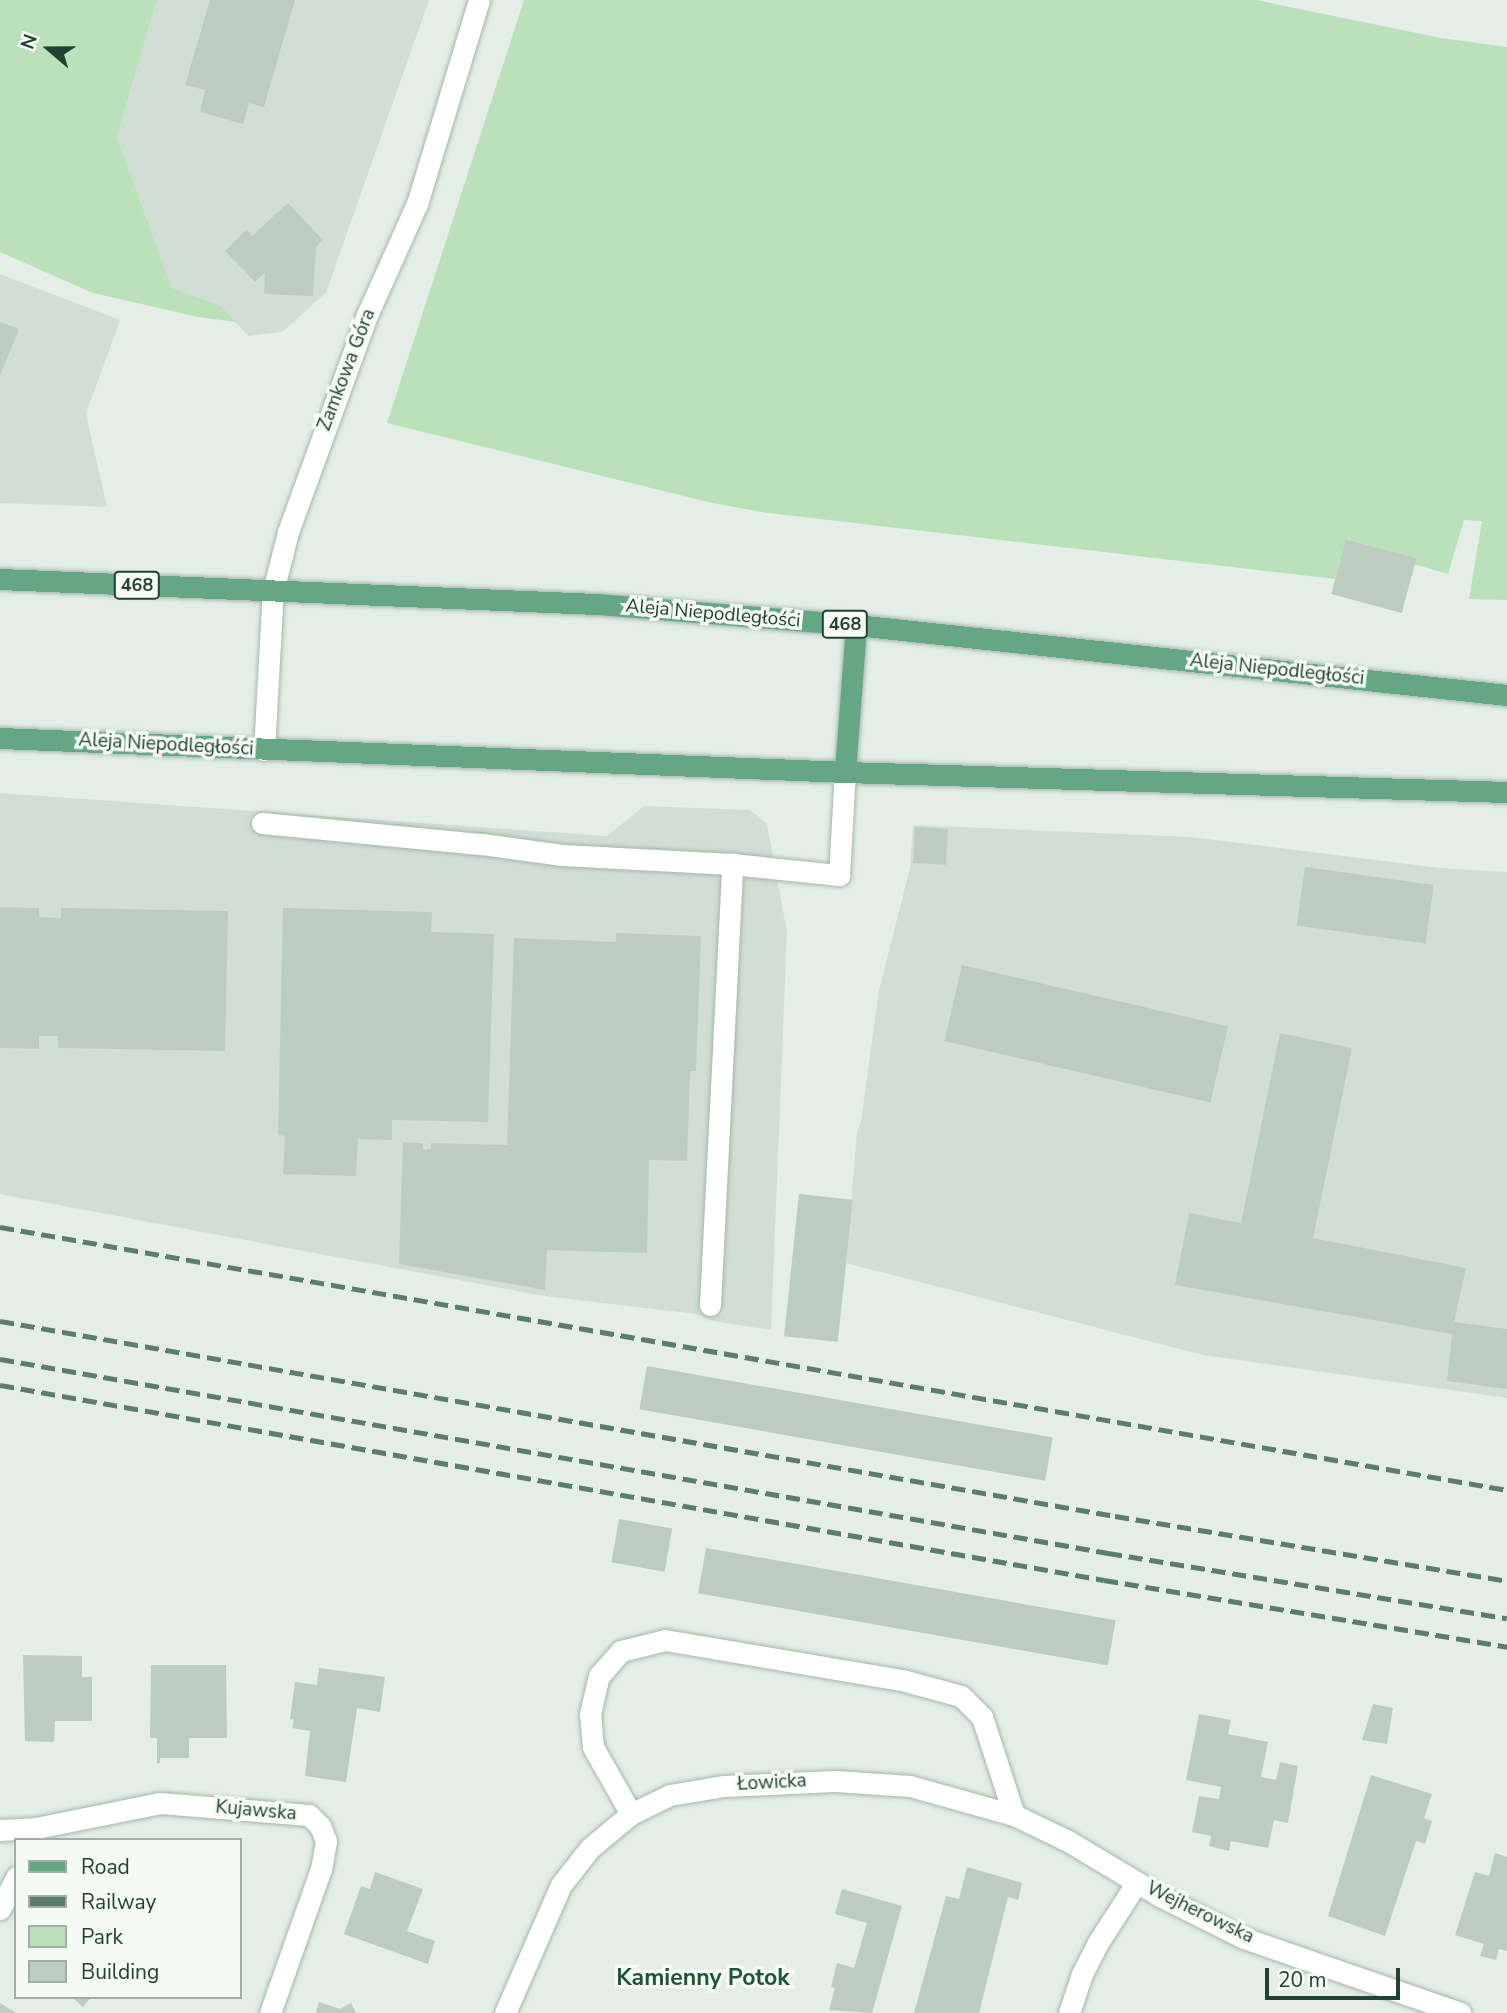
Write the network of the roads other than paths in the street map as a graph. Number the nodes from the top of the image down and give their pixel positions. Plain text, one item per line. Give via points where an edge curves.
1 (479, 0) edge
2 (0, 579) edge
3 (274, 591) junction
4 (856, 625) junction
5 (1507, 695) edge
6 (0, 738) edge
7 (264, 750) junction
8 (845, 772) junction
9 (1507, 792) edge
10 (262, 823) dead end
11 (732, 864) junction
12 (710, 1306) dead end
13 (631, 1814) junction
14 (1014, 1815) junction
15 (0, 1830) edge
16 (33, 1834) edge
17 (14, 1881) edge
18 (1137, 1882) junction
19 (0, 1909) edge
20 (270, 2013) edge
21 (505, 2013) edge
22 (1069, 2013) edge
23 (1460, 2013) edge

1 - 3 street, Zamkowa Góra via 416,204 335,400 288,532
2 - 3 main road, Aleja Niepodległości / 468
3 - 4 main road, Aleja Niepodległości / 468 via 597,604
3 - 7 street, Zamkowa Góra
4 - 5 main road, Aleja Niepodległości / 468
4 - 8 main road
6 - 7 main road, Aleja Niepodległości
7 - 8 main road, Aleja Niepodległości
8 - 9 main road, Aleja Niepodległości
8 - 11 street via 839,875
10 - 11 street via 562,855
11 - 12 street
13 - 14 street, Łowicka via 670,1795 724,1786 835,1781 910,1786
13 - 14 street via 593,1747 590,1714 599,1676 621,1651 665,1640 902,1680 961,1696 982,1717
13 - 21 street, Łowicka via 590,1848 561,1885
14 - 18 street, Łowicka
15 - 16 street, Kujawska
16 - 20 street, Kujawska via 160,1803 309,1815 326,1841 321,1869
17 - 19 street
18 - 22 street via 1099,1941
18 - 23 street, Wejherowska via 1244,1938

